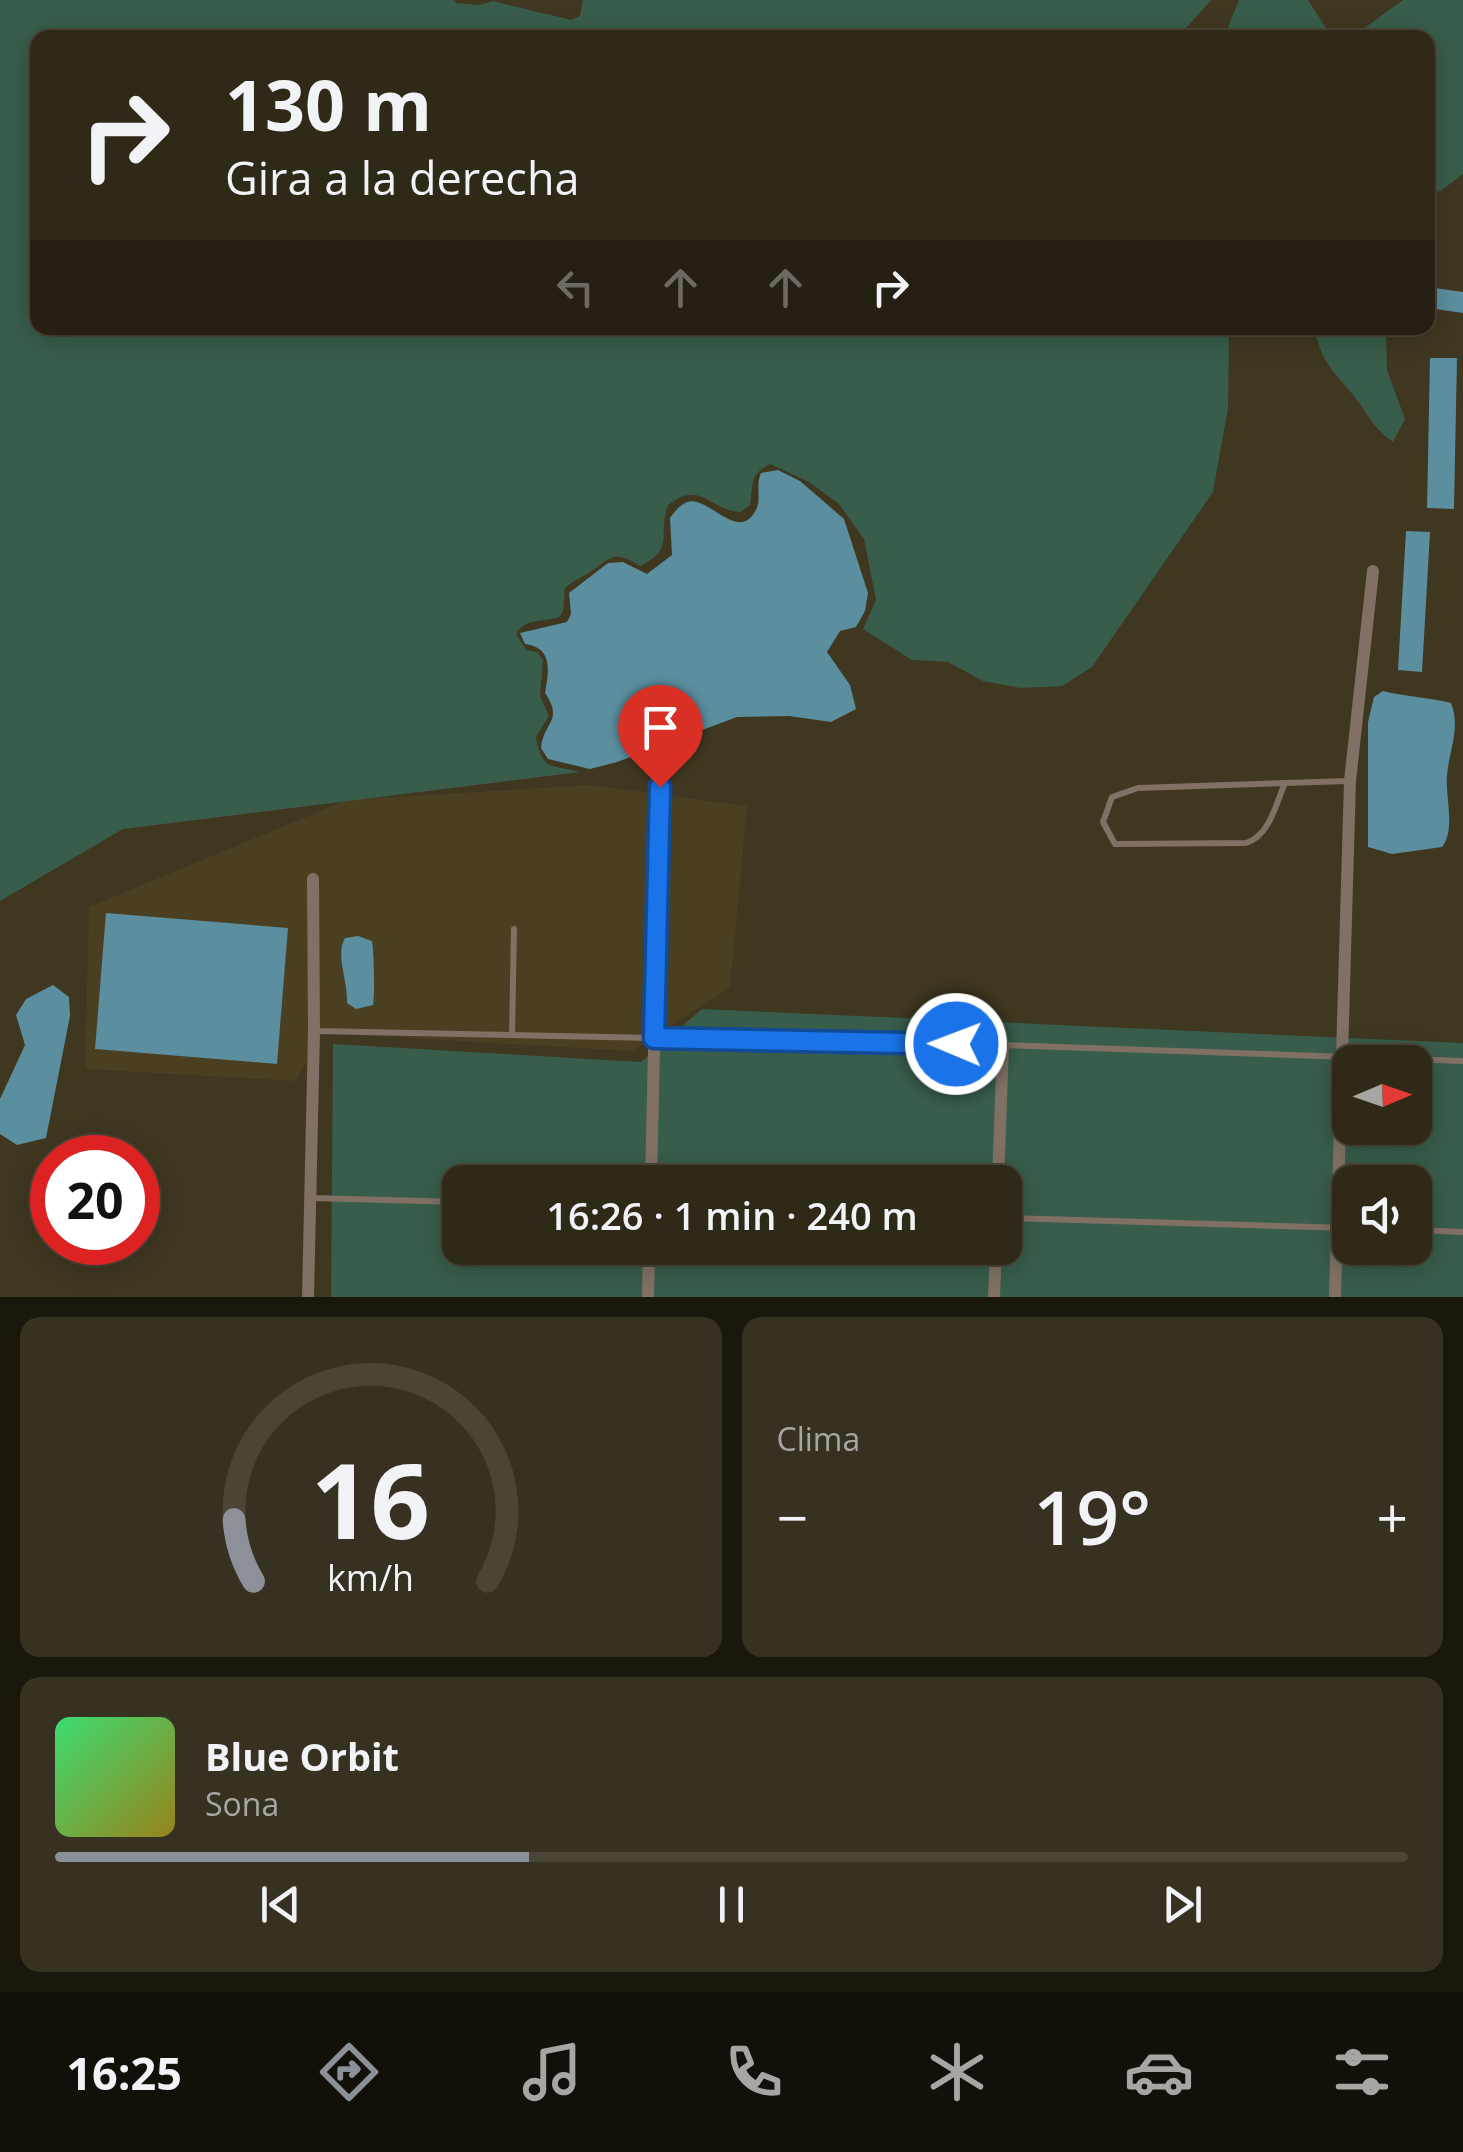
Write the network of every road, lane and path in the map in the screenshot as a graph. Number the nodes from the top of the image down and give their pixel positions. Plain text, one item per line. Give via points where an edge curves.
1 (1373, 571) dead end
2 (1350, 781) junction
3 (1284, 785) junction
4 (660, 787) dead end
5 (313, 879) dead end
6 (514, 929) dead end
7 (314, 1031) junction
8 (512, 1035) junction
9 (654, 1038) junction
10 (1003, 1045) junction
11 (1342, 1045) edge
12 (1332, 1057) edge
13 (1432, 1061) edge
14 (1463, 1062) edge
15 (651, 1165) edge
16 (999, 1165) edge
17 (310, 1198) junction
18 (442, 1202) edge
19 (1022, 1219) edge
20 (1332, 1228) edge
21 (1432, 1231) edge
22 (1463, 1232) edge
23 (649, 1265) edge
24 (995, 1265) edge
25 (1339, 1265) edge
26 (308, 1297) edge
27 (648, 1297) edge
28 (994, 1297) edge
29 (1335, 1297) edge

1 - 2 street
2 - 3 lane
2 - 11 street
3 - 3 lane via 1125,790 1112,797 1102,822 1115,844 1246,843 1264,829
4 - 9 street
5 - 7 street
6 - 8 lane
7 - 8 lane
7 - 17 street
8 - 9 lane
9 - 10 lane
9 - 15 street
10 - 12 lane
10 - 16 street
13 - 14 lane
17 - 18 lane
17 - 26 street
19 - 20 lane
21 - 22 lane
23 - 27 street
24 - 28 street
25 - 29 street

